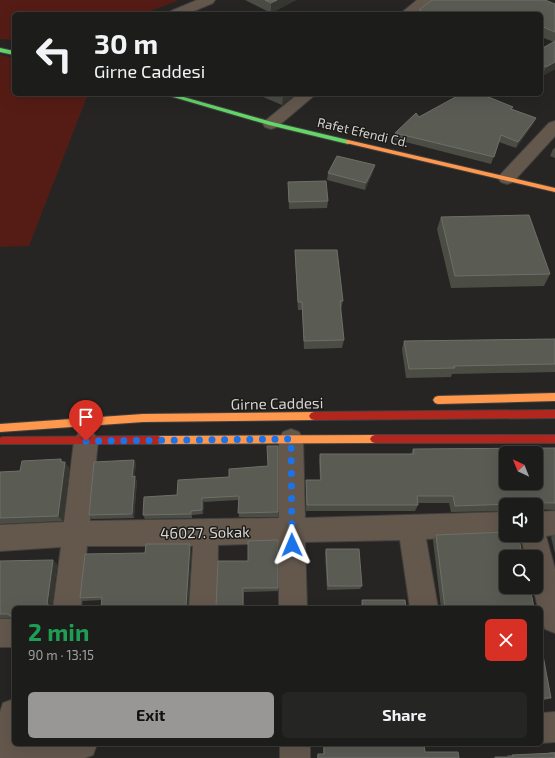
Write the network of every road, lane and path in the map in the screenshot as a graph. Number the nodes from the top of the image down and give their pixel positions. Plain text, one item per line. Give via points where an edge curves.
1 (208, 0) edge
2 (425, 0) edge
3 (187, 12) edge
4 (410, 12) edge
5 (0, 50) edge
6 (12, 53) edge
7 (173, 96) edge
8 (306, 96) edge
9 (271, 124) junction
10 (555, 126) edge
11 (507, 178) junction
12 (555, 190) edge
13 (555, 397) edge
14 (431, 400) dead end
15 (555, 414) edge
16 (0, 428) edge
17 (291, 439) junction
18 (555, 440) edge
19 (0, 441) edge
20 (86, 441) junction
21 (555, 523) edge
22 (499, 524) edge
23 (543, 524) edge
24 (411, 526) junction
25 (292, 529) junction
26 (206, 533) junction
27 (75, 534) junction
28 (0, 538) edge
29 (536, 542) edge
30 (67, 606) edge
31 (203, 606) edge
32 (293, 606) edge
33 (424, 606) edge
34 (555, 619) edge
35 (0, 633) edge
36 (12, 633) edge
37 (12, 721) edge
38 (555, 727) edge
39 (543, 728) edge
40 (60, 746) edge
41 (295, 746) edge
42 (4, 751) edge
43 (295, 758) edge

1 - 3 street
2 - 4 street
5 - 6 main road
7 - 9 main road, Rafet Efendi Cd.
8 - 9 street
9 - 11 main road, Rafet Efendi Cd.
10 - 11 street
11 - 12 main road, Rafet Efendi Cd.
13 - 14 main road
15 - 16 main road, Girne Caddesi via 143,418
17 - 18 main road
17 - 20 main road
17 - 25 street
19 - 20 main road
20 - 27 street
21 - 23 street
22 - 24 street, 46027. Sokak
24 - 25 street, 46027. Sokak
24 - 33 street
25 - 26 street, 46027. Sokak
25 - 32 street
26 - 27 street, 46027. Sokak
26 - 31 street
27 - 28 street, 46027. Sokak
27 - 30 street
29 - 34 street
35 - 36 street
37 - 42 street
38 - 39 street
40 - 42 street
41 - 43 street

